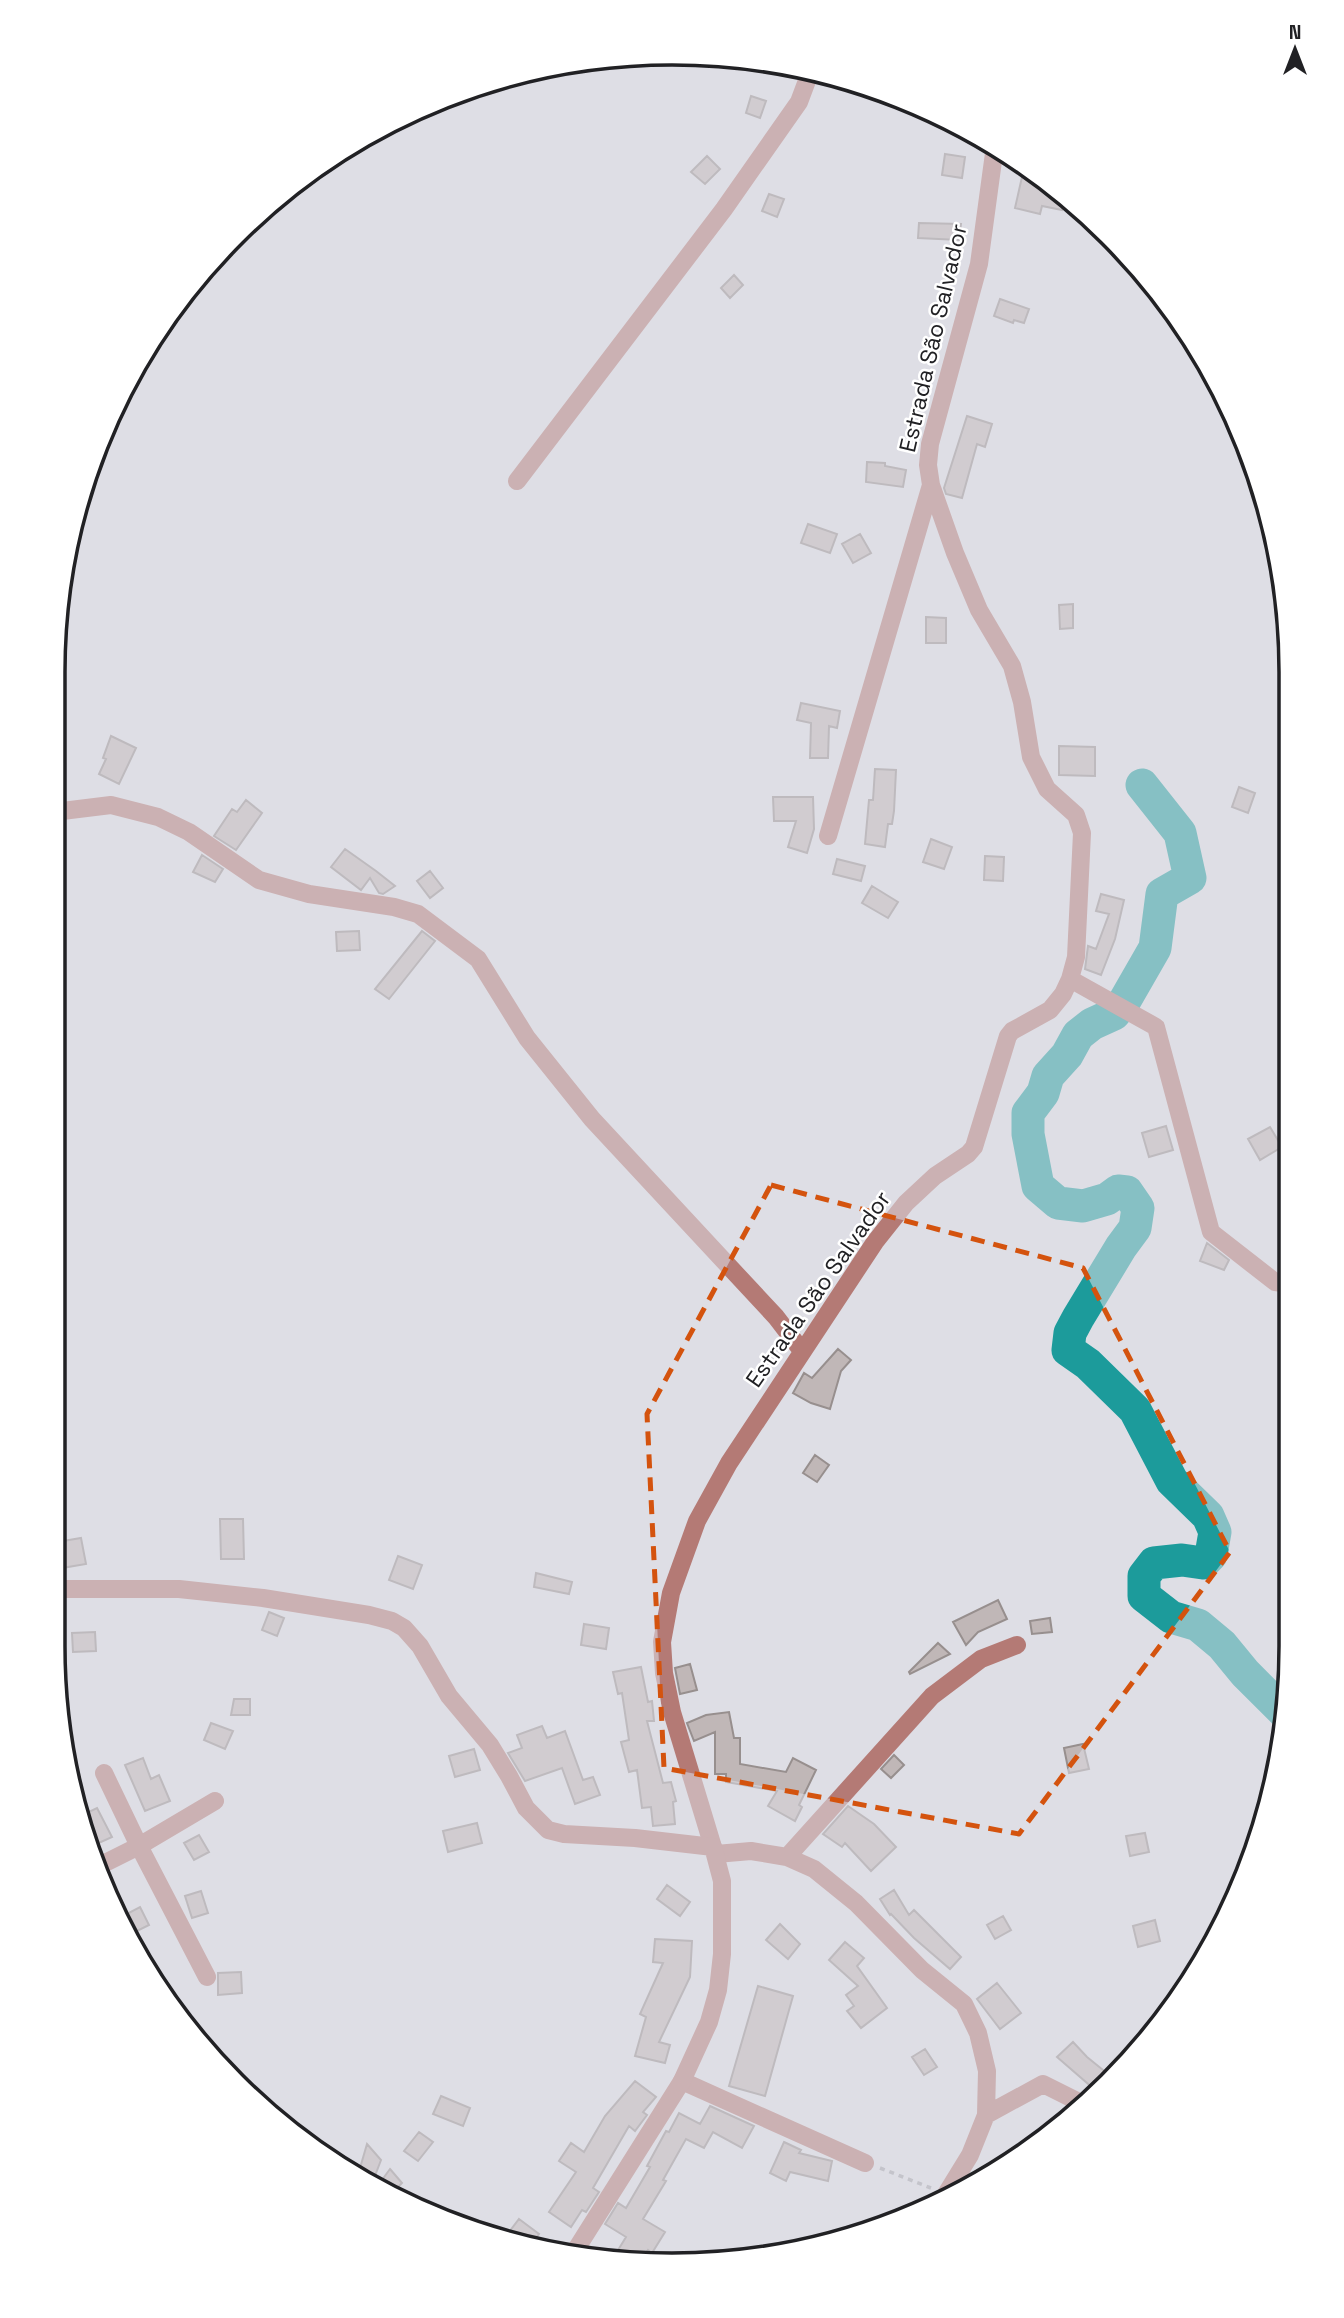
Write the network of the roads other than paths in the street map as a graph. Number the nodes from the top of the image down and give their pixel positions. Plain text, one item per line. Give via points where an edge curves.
1 (807, 80) edge
2 (993, 157) edge
3 (517, 481) dead end
4 (931, 485) junction
5 (65, 811) edge
6 (828, 836) dead end
7 (1070, 979) junction
8 (1279, 1282) edge
9 (802, 1351) junction
10 (65, 1589) edge
11 (1017, 1645) dead end
12 (104, 1773) dead end
13 (215, 1801) dead end
14 (139, 1846) junction
15 (715, 1850) junction
16 (788, 1857) junction
17 (105, 1863) edge
18 (207, 1977) dead end
19 (682, 2081) junction
20 (1075, 2101) edge
21 (986, 2115) junction
22 (865, 2163) road end
23 (952, 2185) edge
24 (578, 2246) edge

1 - 3 street via 799,102 724,209
2 - 4 street, Estrada São Salvador via 979,264 930,444
4 - 6 street
4 - 7 street, Estrada São Salvador via 979,610 1012,666 1031,757 1040,778 1076,815 1082,833 1076,957
5 - 9 street via 111,805 158,817 189,832 259,880 418,914 478,960 527,1038 592,1119 776,1317
7 - 8 street via 1156,1027 1211,1231
7 - 9 street, Estrada São Salvador via 1050,1010 1008,1036 974,1147 906,1203
9 - 15 street, Estrada São Salvador via 697,1521 671,1592 662,1642 672,1712
10 - 15 street via 179,1589 263,1598 392,1621 420,1646 449,1696 490,1745 526,1808 548,1830
11 - 16 street via 981,1659 932,1696
12 - 14 street
13 - 14 street
14 - 17 street
14 - 18 street
15 - 16 street
15 - 19 street, Estrada São Salvador via 722,1881 718,1990
16 - 21 street via 825,1877 964,2004 978,2033 987,2071
19 - 22 street
19 - 24 street, Estrada São Salvador
20 - 21 street via 1043,2084
21 - 23 street

